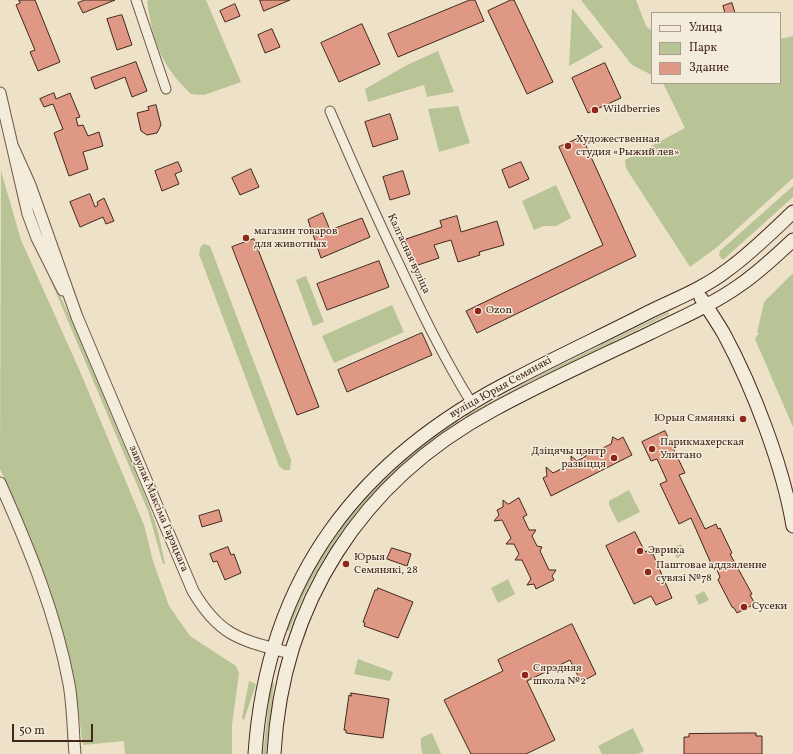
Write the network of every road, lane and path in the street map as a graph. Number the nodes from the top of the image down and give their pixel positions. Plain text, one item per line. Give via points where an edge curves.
1 (136, 0) edge
2 (166, 89) dead end
3 (0, 93) edge
4 (330, 112) dead end
5 (793, 212) edge
6 (793, 240) edge
7 (696, 290) junction
8 (706, 306) junction
9 (471, 402) junction
10 (0, 483) edge
11 (793, 526) edge
12 (272, 649) junction
13 (290, 653) junction
14 (75, 754) edge
15 (255, 754) edge
16 (274, 754) edge

1 - 2 street
3 - 12 street, завулак Максіма Гарэцкага via 28,214 51,269 77,317 193,591 204,610 222,628 235,636
4 - 9 street, Калгасная вуліца via 413,293
5 - 7 main road, вуліца Юрыя Семянякі via 726,272
6 - 8 main road, вуліца Юрыя Семянякі via 739,286
7 - 8 main road
7 - 9 main road, вуліца Юрыя Семянякі
8 - 11 main road via 724,335 759,412 789,504
8 - 13 main road, вуліца Юрыя Семянякі via 492,410 449,437 408,470 376,501 334,556 312,596
9 - 12 main road, вуліца Юрыя Семянякі via 441,421 396,456 334,524 302,575
10 - 14 street via 32,555 59,640 69,685
12 - 13 street, завулак Максіма Гарэцкага
12 - 15 main road, вуліца Юрыя Семянякі via 262,692
13 - 16 main road, вуліца Юрыя Семянякі via 280,696

